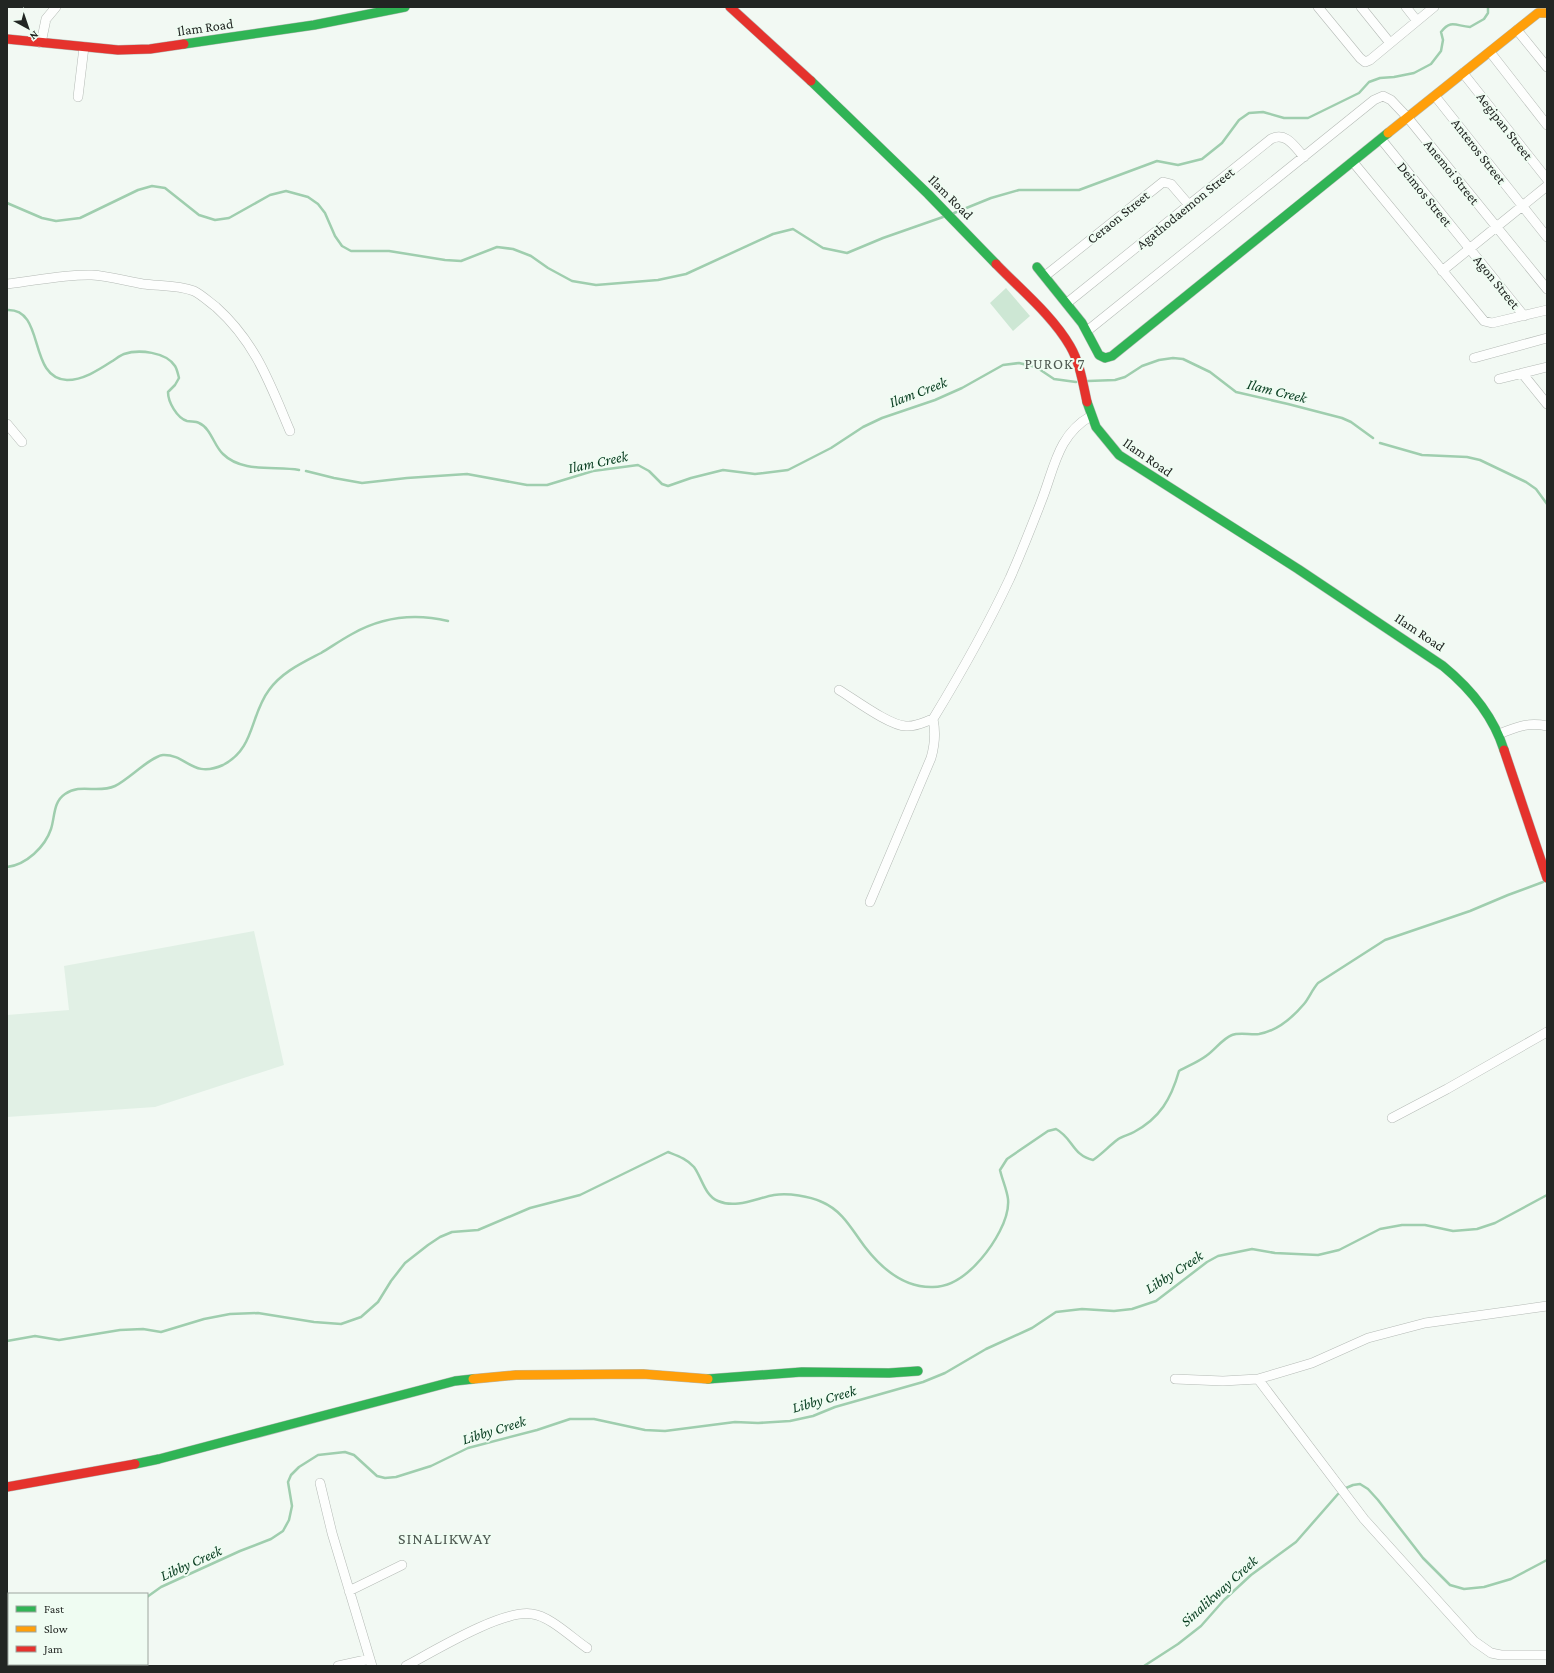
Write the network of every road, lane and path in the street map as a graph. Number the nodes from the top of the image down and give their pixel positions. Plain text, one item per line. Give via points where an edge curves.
1 (56, 7) edge
2 (406, 7) edge
3 (730, 7) edge
4 (1318, 7) edge
5 (1361, 7) edge
6 (1406, 7) edge
7 (1434, 7) edge
8 (1545, 13) edge
9 (1417, 21) junction
10 (1517, 30) junction
11 (7, 39) edge
12 (41, 43) junction
13 (1390, 43) junction
14 (84, 47) junction
15 (1490, 52) junction
16 (1547, 67) edge
17 (1463, 73) junction
18 (1435, 96) junction
19 (78, 97) dead end
20 (1408, 118) junction
21 (1547, 125) edge
22 (1381, 139) junction
23 (1304, 157) junction
24 (1353, 162) junction
25 (1547, 180) edge
26 (1547, 186) edge
27 (1189, 205) junction
28 (1522, 206) junction
29 (1496, 227) junction
30 (1547, 237) edge
31 (1470, 249) junction
32 (1037, 267) dead end
33 (1442, 271) junction
34 (1045, 276) junction
35 (7, 284) edge
36 (1547, 289) edge
37 (1067, 303) junction
38 (1547, 310) edge
39 (1524, 316) junction
40 (1088, 331) junction
41 (1547, 338) edge
42 (1474, 358) dead end
43 (1547, 367) edge
44 (1522, 373) junction
45 (1499, 379) dead end
46 (1547, 404) edge
47 (1091, 416) junction
48 (7, 424) edge
49 (290, 431) dead end
50 (22, 442) dead end
51 (839, 690) dead end
52 (933, 719) junction
53 (1547, 726) edge
54 (1499, 734) junction
55 (1547, 878) edge
56 (870, 902) dead end
57 (1547, 1032) edge
58 (1392, 1118) dead end
59 (1547, 1306) edge
60 (918, 1371) dead end
61 (1175, 1379) dead end
62 (1258, 1379) junction
63 (320, 1483) dead end
64 (7, 1487) edge
65 (402, 1565) dead end
66 (349, 1591) junction
67 (586, 1648) dead end
68 (1547, 1655) edge
69 (371, 1662) edge
70 (338, 1666) edge
71 (406, 1666) edge

1 - 12 street via 46,20
2 - 14 street, Ilam Road via 314,25 150,49
3 - 47 street, Ilam Road via 843,111 1052,321 1070,346
4 - 13 street via 1362,61 1370,60
5 - 13 street
6 - 9 street
7 - 9 street
8 - 10 street via 1538,13
9 - 13 street
10 - 15 street
10 - 16 street
11 - 12 street, Ilam Road
12 - 14 street, Ilam Road
14 - 19 street
15 - 17 street
15 - 21 street
17 - 18 street
17 - 25 street, Aegipan Street
18 - 20 street
18 - 28 street, Anteros Street
20 - 22 street
20 - 23 street, Anemoi Street via 1391,100 1383,96
20 - 29 street, Anemoi Street
22 - 24 street
22 - 31 street, Deimos Street
23 - 27 street, Agathodaemon Street via 1287,139 1276,137
23 - 40 street
24 - 33 street
24 - 40 street via 1112,356 1102,358 1098,355
26 - 28 street
27 - 34 street, Ceraon Street via 1171,184 1163,182
27 - 37 street, Agathodaemon Street
28 - 29 street
28 - 30 street, Anteros Street
29 - 31 street
29 - 36 street, Anemoi Street
31 - 33 street
31 - 39 street, Agon Street
32 - 34 street
33 - 39 street via 1480,317 1488,323
34 - 37 street
35 - 49 street via 91,275 195,292 242,334 261,363
37 - 40 street
38 - 39 street
41 - 42 street
43 - 44 street
44 - 45 street
44 - 46 street
47 - 52 street via 1073,430 1062,446 1010,577 983,633
47 - 54 street, Ilam Road via 1110,447 1129,463 1298,569 1451,671 1481,702
48 - 50 street
51 - 52 street via 894,724 918,725
52 - 56 street via 936,740 931,758
53 - 54 street via 1528,724
54 - 55 street, Ilam Road
57 - 58 street
59 - 62 street via 1425,1323 1368,1338 1312,1363
60 - 64 street via 802,1372 714,1380 644,1374 516,1375 455,1381 159,1459
61 - 62 street
62 - 68 street via 1364,1518 1474,1641 1491,1653 1501,1655
63 - 66 street
65 - 66 street
66 - 69 street
67 - 71 street via 543,1618 521,1613 489,1623
69 - 70 street

